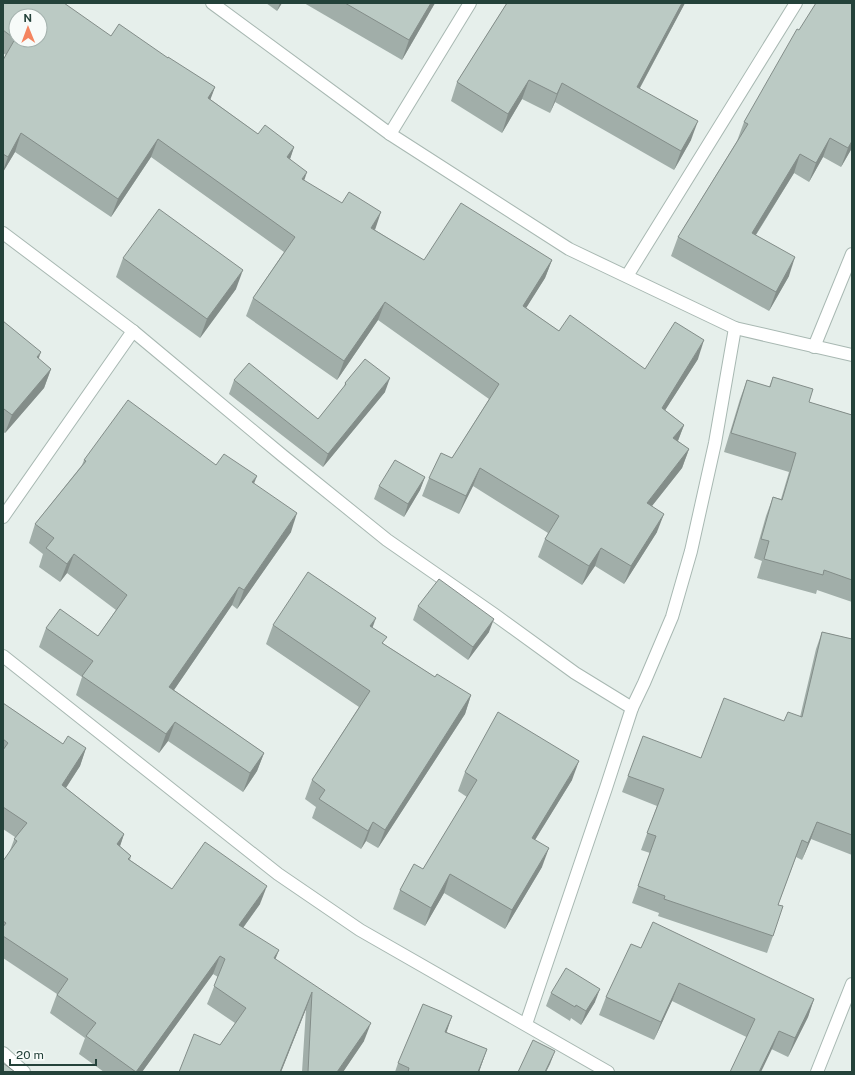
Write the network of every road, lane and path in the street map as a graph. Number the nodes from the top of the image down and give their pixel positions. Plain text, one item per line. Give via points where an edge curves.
1 (212, 3) edge
2 (470, 3) edge
3 (796, 3) edge
4 (390, 134) junction
5 (3, 233) edge
6 (852, 254) edge
7 (627, 276) junction
8 (735, 328) junction
9 (133, 331) junction
10 (814, 347) junction
11 (852, 355) edge
12 (3, 517) edge
13 (3, 656) edge
14 (632, 708) junction
15 (852, 984) edge
16 (526, 1024) junction
17 (3, 1053) edge
18 (24, 1072) edge
19 (608, 1072) edge
20 (816, 1072) edge

1 - 4 street
2 - 4 street
3 - 7 street
4 - 7 street via 569,249
5 - 9 street
6 - 10 street
7 - 8 street
8 - 10 street
8 - 14 street via 715,443 691,551 672,617
9 - 12 street
9 - 14 street via 387,540 575,673
10 - 11 street
13 - 16 street via 278,874 360,930
14 - 16 street
15 - 20 street
16 - 19 street
17 - 18 street

